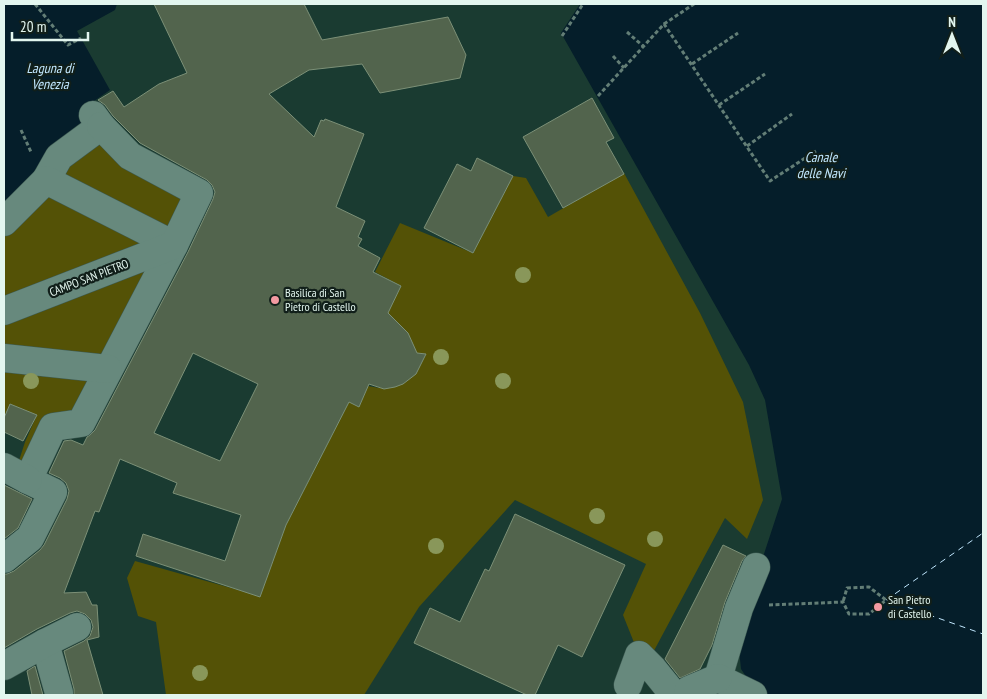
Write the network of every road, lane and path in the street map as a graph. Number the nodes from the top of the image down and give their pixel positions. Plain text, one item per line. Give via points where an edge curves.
1 (35, 4) edge
2 (583, 4) edge
3 (694, 4) edge
4 (664, 24) junction
5 (627, 32) dead end
6 (738, 33) dead end
7 (562, 36) dead end
8 (81, 38) dead end
9 (643, 46) junction
10 (613, 56) dead end
11 (692, 64) junction
12 (624, 68) junction
13 (765, 74) dead end
14 (598, 96) dead end
15 (719, 104) junction
16 (792, 114) dead end
17 (747, 146) dead end
18 (816, 151) dead end
19 (46, 180) junction
20 (4, 222) edge
21 (174, 245) junction
22 (4, 311) edge
23 (4, 358) edge
24 (108, 369) junction
25 (4, 467) edge
26 (28, 480) junction
27 (4, 559) edge
28 (756, 567) dead end
29 (843, 602) junction
30 (741, 604) junction
31 (78, 627) dead end
32 (45, 643) junction
33 (4, 666) edge
34 (718, 678) junction
35 (619, 690) edge
36 (59, 693) dead end
37 (674, 695) edge
38 (688, 695) edge
39 (752, 695) edge

1 - 8 path via 68,45
2 - 7 path
3 - 4 path
4 - 9 path
4 - 11 path
5 - 9 path
6 - 11 path
9 - 12 path
10 - 12 path
11 - 15 path
12 - 14 path
13 - 15 path
15 - 18 path via 770,181
16 - 17 path
19 - 20 street
19 - 21 street
19 - 21 street via 59,157 97,120 130,156 199,193
21 - 22 street, CAMPO SAN PIETRO
21 - 24 street
23 - 24 street
24 - 26 street via 81,423 53,427
25 - 26 street
26 - 27 street via 53,492 30,538
28 - 30 street
29 - 29 path via 849,614 869,614 886,600 870,587 847,588
29 - 30 path
30 - 34 street
31 - 32 street
32 - 33 street
32 - 36 street
34 - 38 street via 689,690
34 - 39 street
35 - 37 street via 654,669

